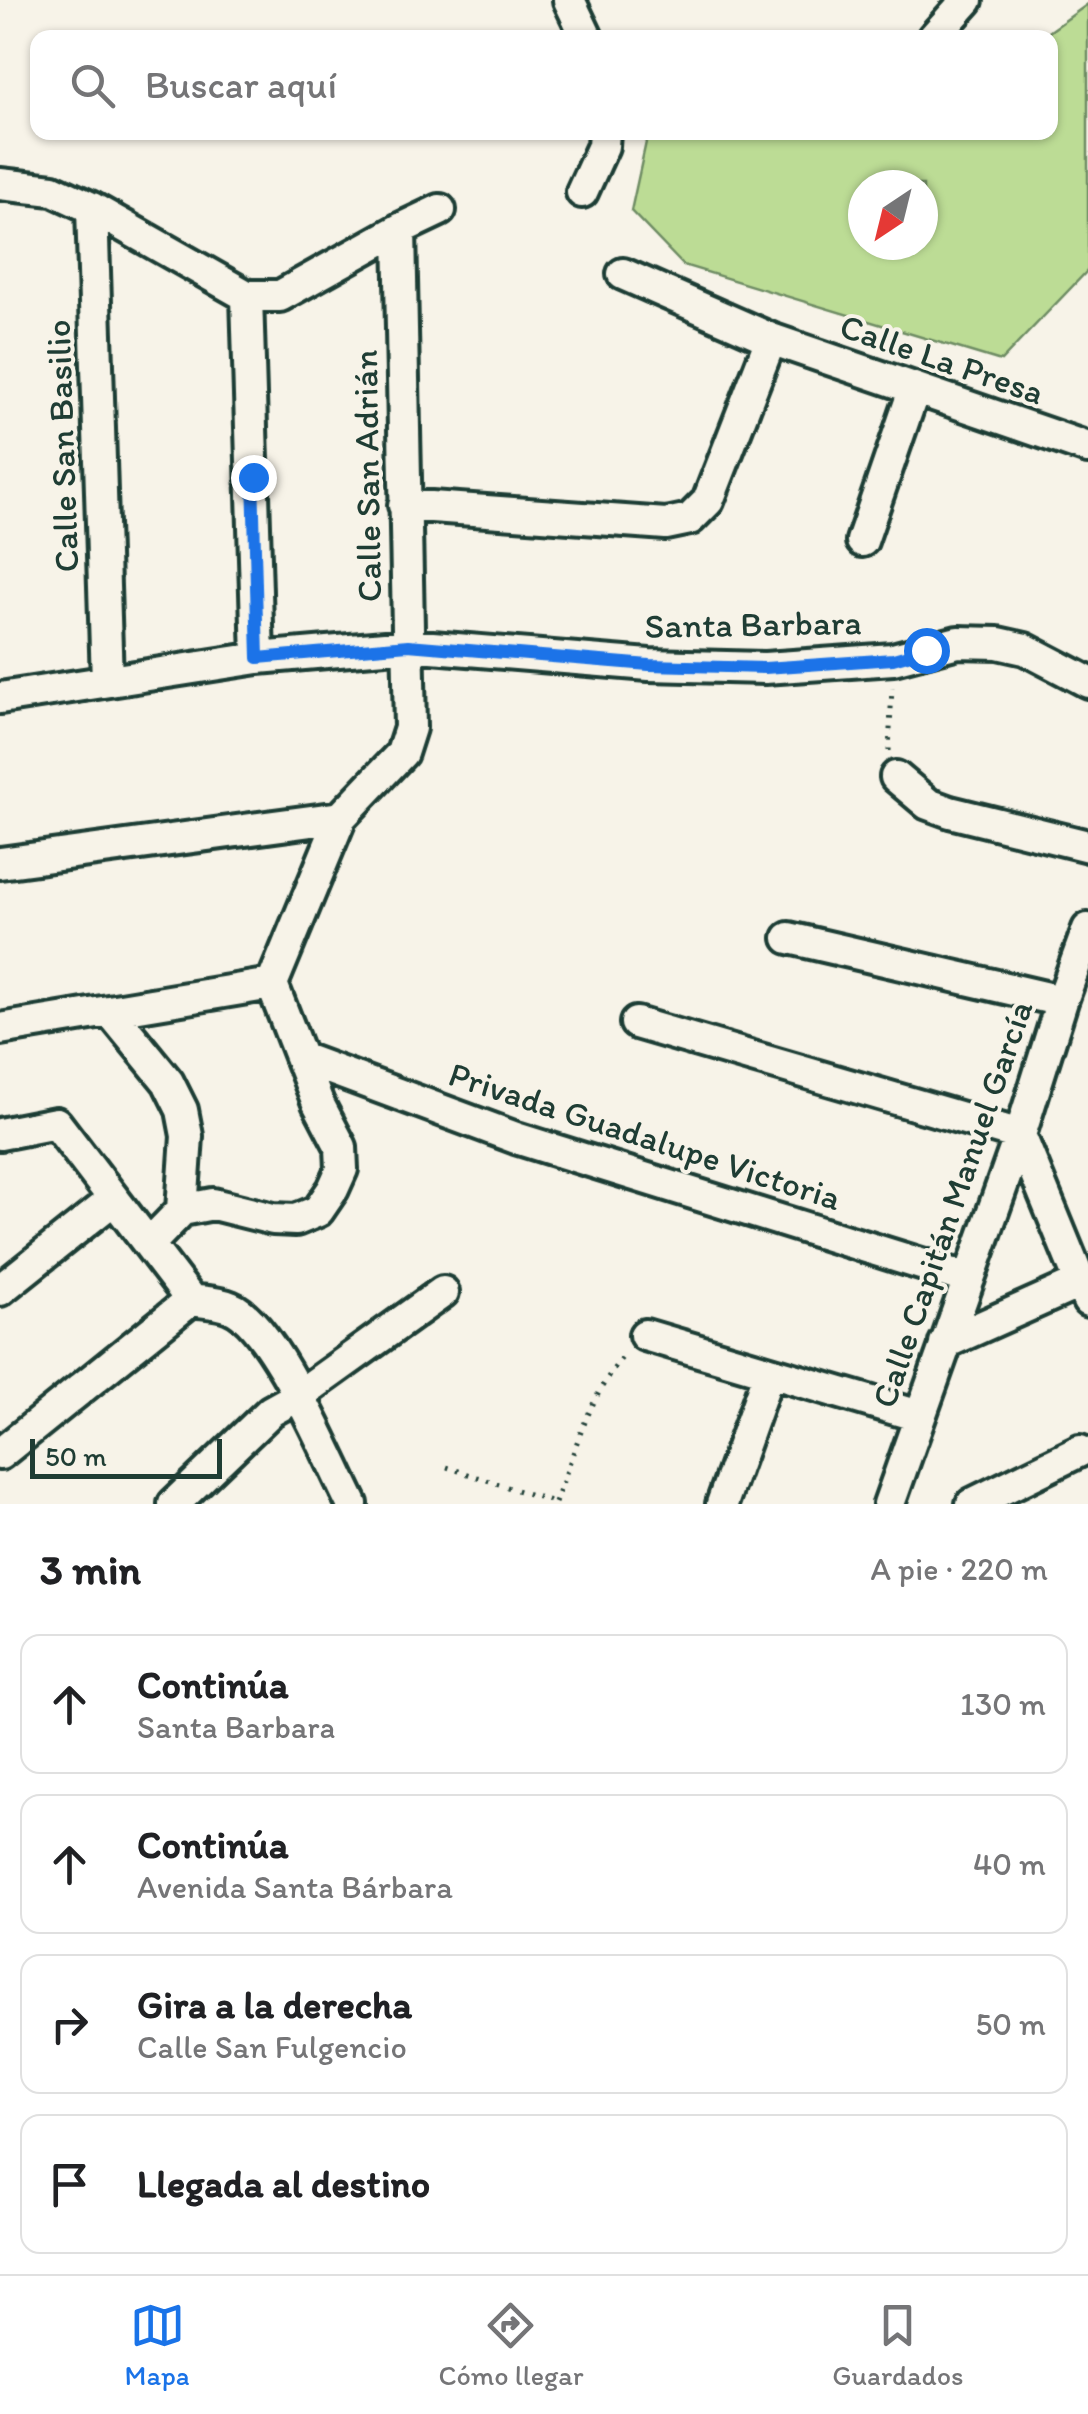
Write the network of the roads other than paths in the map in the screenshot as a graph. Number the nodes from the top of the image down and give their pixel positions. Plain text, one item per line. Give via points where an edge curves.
1 (569, 0) edge
2 (967, 0) edge
3 (583, 30) edge
4 (940, 30) edge
5 (603, 140) edge
6 (0, 184) edge
7 (582, 192) dead end
8 (92, 208) junction
9 (440, 210) dead end
10 (400, 228) junction
11 (622, 274) dead end
12 (248, 296) junction
13 (771, 339) junction
14 (914, 390) junction
15 (1088, 416) edge
16 (1083, 446) edge
17 (404, 505) junction
18 (862, 541) dead end
19 (408, 645) junction
20 (258, 658) junction
21 (107, 682) junction
22 (1088, 682) edge
23 (0, 698) edge
24 (896, 777) road end
25 (341, 817) junction
26 (1088, 846) edge
27 (0, 864) edge
28 (1088, 929) edge
29 (789, 938) dead end
30 (1082, 967) edge
31 (272, 984) junction
32 (1062, 1000) junction
33 (110, 1011) junction
34 (636, 1023) dead end
35 (0, 1030) edge
36 (301, 1058) junction
37 (0, 1134) edge
38 (1020, 1135) junction
39 (114, 1199) junction
40 (182, 1210) junction
41 (150, 1244) junction
42 (968, 1279) junction
43 (0, 1290) edge
44 (443, 1292) dead end
45 (1083, 1292) edge
46 (191, 1300) junction
47 (644, 1334) road end
48 (946, 1343) junction
49 (769, 1372) junction
50 (298, 1396) junction
51 (919, 1416) junction
52 (1080, 1452) dead end
53 (0, 1454) edge
54 (187, 1499) edge
55 (352, 1504) edge
56 (722, 1504) edge
57 (889, 1504) edge
58 (972, 1504) edge

1 - 3 street
2 - 4 street
5 - 7 street
6 - 8 street via 53,190
8 - 12 street
8 - 21 street, Calle San Basilio
9 - 10 street
10 - 12 street via 280,296
10 - 17 street, Calle San Adrián
11 - 13 street, Calle La Presa
12 - 20 street
13 - 14 street, Calle La Presa
13 - 17 street via 708,501 690,519 666,524
14 - 16 street, Calle La Presa
14 - 18 street
15 - 16 street
17 - 19 street, Calle San Adrián
19 - 20 street, Santa Barbara
19 - 22 street, Santa Barbara via 765,668 893,659 958,642 998,644 1025,649
19 - 25 street, Calle San Adrián via 410,728 402,753
20 - 21 street, Santa Barbara
21 - 23 street, Santa Barbara
24 - 26 street via 928,804 950,812
25 - 27 street
25 - 31 street
28 - 30 street, Calle Capitán Manuel García
29 - 32 street
30 - 32 street, Calle Capitán Manuel García
31 - 33 street
31 - 36 street
32 - 38 street, Calle Capitán Manuel García
33 - 35 street
33 - 40 street via 168,1082 182,1110
34 - 38 street
36 - 40 street via 342,1148 342,1169 318,1210 296,1220 213,1204
36 - 42 street, Privada Guadalupe Victoria via 516,1138
37 - 39 street via 56,1123
38 - 42 street, Calle Capitán Manuel García
38 - 45 street
39 - 41 street
39 - 43 street
40 - 41 street
41 - 46 street
42 - 48 street, Calle Capitán Manuel García
44 - 50 street
45 - 48 street
46 - 50 street via 230,1307 254,1323
46 - 53 street
47 - 49 street
48 - 51 street, Calle Capitán Manuel García
49 - 51 street
49 - 56 street
50 - 54 street via 270,1410
50 - 55 street
51 - 57 street, Calle Capitán Manuel García
52 - 58 street

